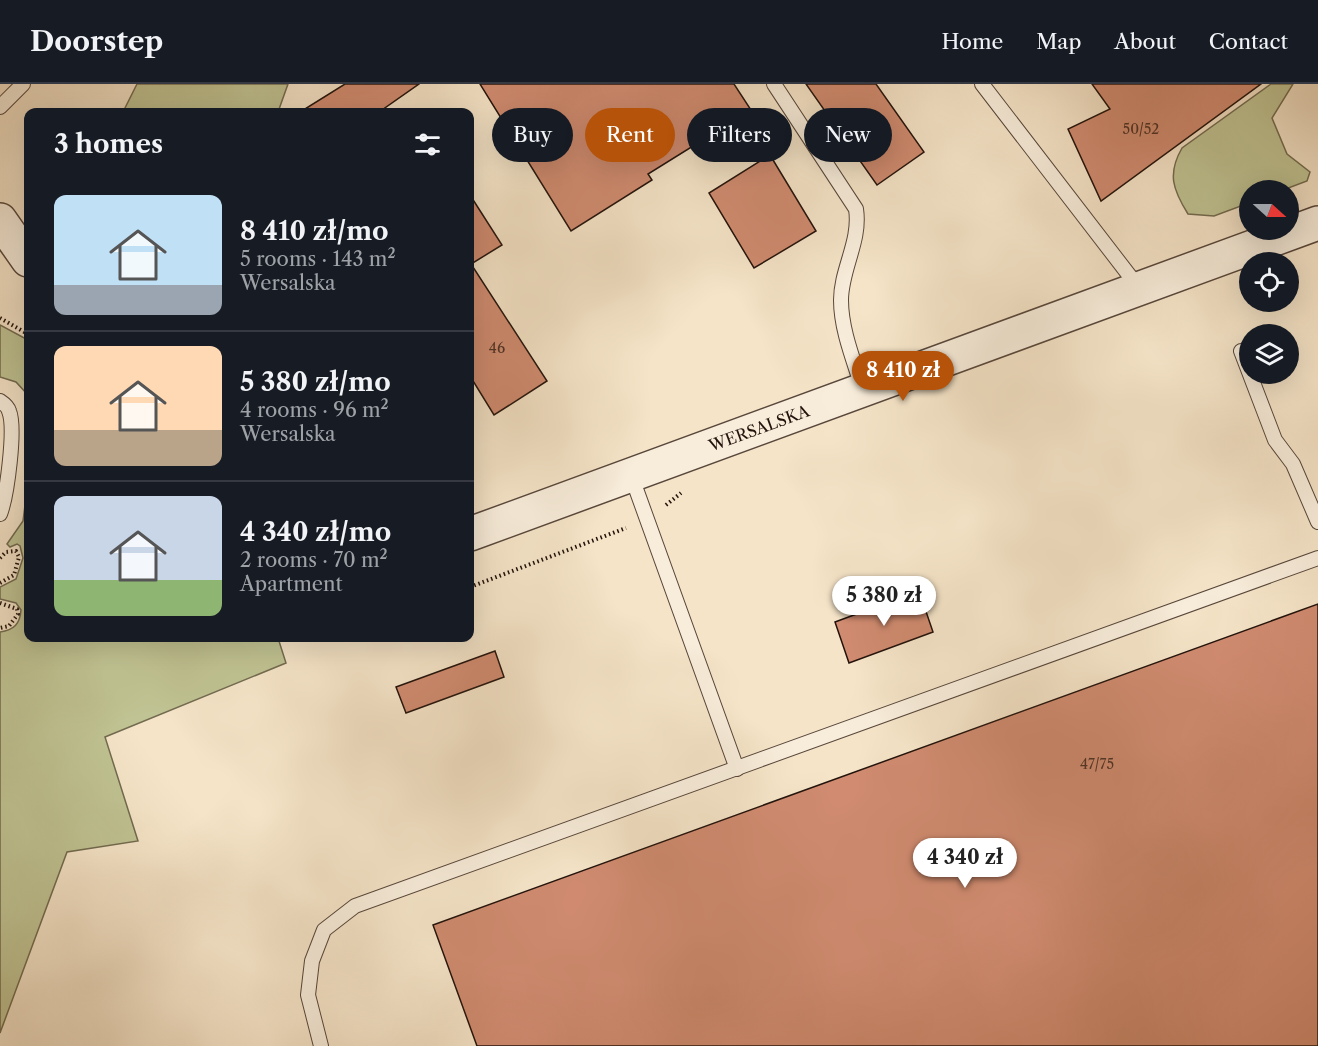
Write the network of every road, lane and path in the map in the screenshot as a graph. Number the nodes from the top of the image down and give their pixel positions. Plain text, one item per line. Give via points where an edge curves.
1 (23, 84) edge
2 (774, 84) edge
3 (982, 84) edge
4 (0, 107) edge
5 (1318, 223) edge
6 (1139, 288) junction
7 (0, 318) edge
8 (24, 332) edge
9 (1254, 384) edge
10 (863, 390) junction
11 (0, 401) edge
12 (631, 474) junction
13 (685, 489) dead end
14 (0, 514) edge
15 (647, 521) junction
16 (1318, 522) edge
17 (474, 533) edge
18 (0, 558) edge
19 (1318, 558) edge
20 (0, 583) edge
21 (474, 586) edge
22 (0, 603) edge
23 (0, 628) edge
24 (737, 769) junction
25 (321, 1046) edge

1 - 4 lane
2 - 10 lane via 856,209 858,223 841,299 847,339
3 - 6 lane
5 - 6 street, WERSALSKA
6 - 10 street, WERSALSKA
7 - 8 path
9 - 16 lane via 1275,440 1293,464
10 - 12 street, WERSALSKA
11 - 14 lane via 9,411 12,429 5,501
12 - 15 lane
12 - 17 street, WERSALSKA
13 - 15 path
15 - 21 path
15 - 24 lane
18 - 20 path via 12,550 19,557 14,575
19 - 24 lane
22 - 23 path via 13,606 18,614 9,626
24 - 25 lane via 355,906 324,930 312,961 308,995

